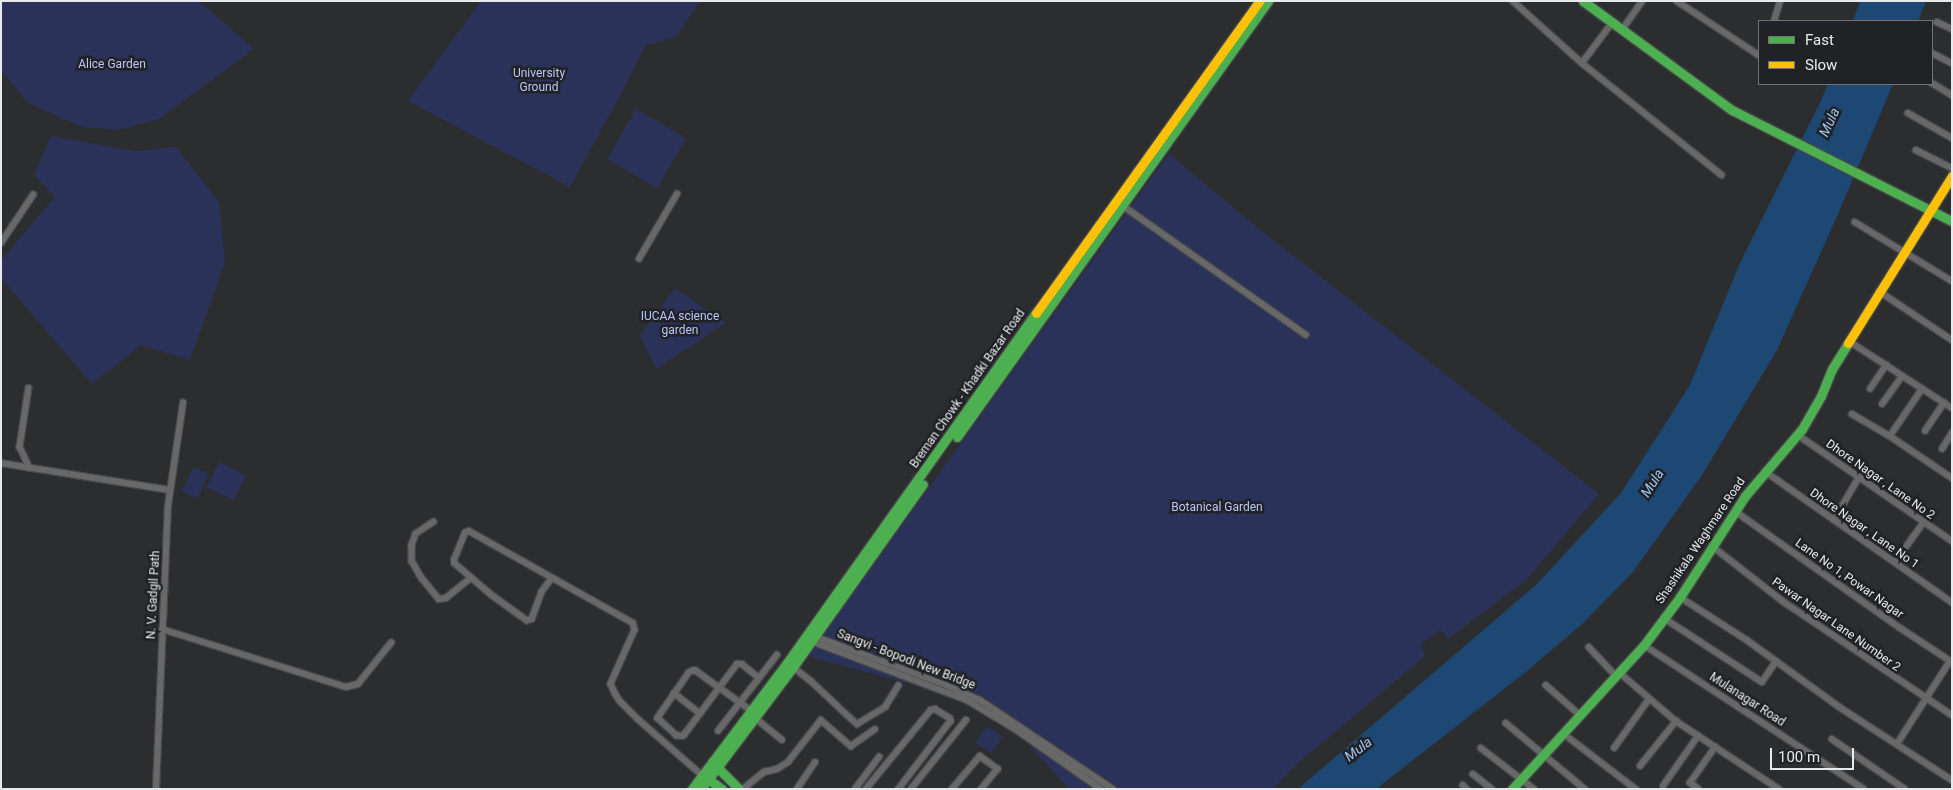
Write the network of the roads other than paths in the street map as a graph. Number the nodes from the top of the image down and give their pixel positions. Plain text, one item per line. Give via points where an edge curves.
1 (1259, 1) edge
2 (1268, 1) edge
3 (1513, 1) edge
4 (1583, 1) edge
5 (1642, 1) edge
6 (1677, 1) edge
7 (1780, 1) edge
8 (1774, 20) edge
9 (1937, 22) dead end
10 (1612, 23) junction
11 (1952, 29) edge
12 (1622, 30) junction
13 (1758, 54) edge
14 (1933, 54) edge
15 (1582, 62) junction
16 (1952, 63) edge
17 (1933, 84) edge
18 (1952, 95) edge
19 (1908, 113) dead end
20 (1952, 138) edge
21 (1916, 150) dead end
22 (1952, 168) edge
23 (1722, 175) dead end
24 (1952, 176) edge
25 (678, 194) dead end
26 (33, 195) dead end
27 (1122, 205) junction
28 (1930, 211) junction
29 (1952, 221) edge
30 (1855, 222) dead end
31 (1, 243) edge
32 (1904, 252) junction
33 (639, 259) dead end
34 (1952, 281) edge
35 (1879, 291) junction
36 (1306, 335) dead end
37 (1952, 340) edge
38 (1849, 341) junction
39 (1886, 365) junction
40 (1902, 376) junction
41 (28, 388) dead end
42 (1922, 389) junction
43 (1870, 390) dead end
44 (183, 403) dead end
45 (1944, 403) junction
46 (1882, 404) dead end
47 (1952, 408) edge
48 (1852, 414) dead end
49 (1925, 431) dead end
50 (1952, 433) edge
51 (1798, 435) junction
52 (1890, 436) junction
53 (950, 441) junction
54 (1942, 449) dead end
55 (1, 463) edge
56 (30, 468) junction
57 (1766, 472) junction
58 (1859, 477) junction
59 (1952, 478) edge
60 (170, 490) junction
61 (1735, 511) junction
62 (1834, 520) junction
63 (434, 522) dead end
64 (1924, 522) junction
65 (1952, 541) edge
66 (1712, 546) junction
67 (1895, 562) junction
68 (472, 578) junction
69 (552, 580) junction
70 (1680, 597) junction
71 (1951, 599) edge
72 (1664, 618) junction
73 (162, 629) junction
74 (813, 639) junction
75 (391, 643) dead end
76 (1644, 645) junction
77 (1589, 647) dead end
78 (840, 648) junction
79 (777, 655) dead end
80 (1776, 661) junction
81 (1951, 661) edge
82 (790, 665) junction
83 (1618, 674) junction
84 (758, 677) junction
85 (1546, 685) dead end
86 (898, 686) dead end
87 (719, 688) junction
88 (674, 693) junction
89 (1649, 699) junction
90 (1926, 700) junction
91 (739, 702) junction
92 (700, 713) junction
93 (752, 714) junction
94 (1580, 715) junction
95 (1952, 715) edge
96 (966, 720) dead end
97 (1676, 721) junction
98 (1506, 723) dead end
99 (875, 729) dead end
100 (718, 731) dead end
101 (1564, 734) junction
102 (1698, 736) junction
103 (1832, 739) dead end
104 (782, 740) dead end
105 (1897, 744) junction
106 (1715, 747) junction
107 (1481, 748) dead end
108 (1614, 748) dead end
109 (1543, 755) junction
110 (878, 757) dead end
111 (815, 762) dead end
112 (714, 764) junction
113 (1640, 766) dead end
114 (1473, 774) dead end
115 (705, 777) junction
116 (1521, 778) junction
117 (1952, 780) edge
118 (1662, 786) dead end
119 (156, 789) edge
120 (692, 789) edge
121 (700, 789) edge
122 (722, 789) edge
123 (741, 789) edge
124 (797, 789) edge
125 (855, 789) edge
126 (866, 789) edge
127 (899, 789) edge
128 (911, 789) edge
129 (952, 789) edge
130 (982, 789) edge
131 (1101, 789) edge
132 (1113, 789) edge
133 (1492, 789) edge
134 (1512, 789) edge
135 (1534, 789) edge
136 (1585, 789) edge
137 (1636, 789) edge
138 (1698, 789) edge
139 (1780, 789) edge
140 (1864, 789) edge
141 (1906, 789) edge

1 - 53 main road, Breman Chowk - Khadki Bazar Road
2 - 27 main road, Breman Chowk - Khadki Bazar Road
3 - 15 street
4 - 10 main road
5 - 12 street
6 - 13 street
7 - 8 street
9 - 11 street
10 - 12 main road
10 - 15 street
12 - 28 main road via 1713,98 1747,118
14 - 16 street
15 - 23 street
17 - 18 street
19 - 20 street
21 - 22 street
24 - 28 main road, Shashikala Waghmare Road
25 - 33 street
26 - 31 street
27 - 36 street
27 - 53 main road, Breman Chowk - Khadki Bazar Road
28 - 29 main road
28 - 32 main road, Shashikala Waghmare Road
30 - 32 street
32 - 34 street
32 - 35 main road, Shashikala Waghmare Road
35 - 37 street
35 - 38 main road, Shashikala Waghmare Road
38 - 39 street
38 - 51 main road, Shashikala Waghmare Road
39 - 40 street
39 - 43 street
40 - 42 street
40 - 46 street
41 - 56 street via 20,447
42 - 45 street
42 - 52 street
44 - 60 street, N. V. Gadgil Path
45 - 47 street
45 - 49 street
48 - 52 street
50 - 54 street
51 - 57 main road, Shashikala Waghmare Road
51 - 58 street, Dhore Nagar , Lane No 2
52 - 59 street
53 - 74 main road, Breman Chowk - Khadki Bazar Road
53 - 82 main road, Breman Chowk - Khadki Bazar Road
55 - 56 street
56 - 60 street
57 - 61 main road, Shashikala Waghmare Road
57 - 62 street, Dhore Nagar , Lane No 1
58 - 62 street
58 - 64 street, Dhore Nagar , Lane No 2
60 - 73 street, N. V. Gadgil Path
61 - 66 main road, Shashikala Waghmare Road
61 - 81 street, Lane No 1, Powar Nagar
62 - 67 street, Dhore Nagar , Lane No 1
63 - 68 street via 416,534 412,545 412,561 422,578 439,598 446,598
64 - 65 street, Dhore Nagar , Lane No 2
64 - 67 street
66 - 70 main road, Shashikala Waghmare Road
66 - 90 street, Pawar Nagar Lane Number 2 via 1784,602
67 - 71 street, Dhore Nagar , Lane No 1
68 - 69 street via 528,622 542,592
68 - 69 street via 454,561 467,531
69 - 115 street via 634,625 635,630 611,684 614,694
70 - 72 main road, Shashikala Waghmare Road
70 - 80 street
72 - 76 main road, Shashikala Waghmare Road
72 - 80 street via 1762,682
73 - 75 street via 346,686 358,684
73 - 119 street, N. V. Gadgil Path
74 - 78 street, Sangvi - Bopodi New Bridge
74 - 82 main road, Breman Chowk - Khadki Bazar Road
76 - 83 main road, Shashikala Waghmare Road
76 - 140 street, Mulanagar Road
77 - 83 street
78 - 131 street, Sangvi - Bopodi New Bridge via 967,700 1017,730
78 - 132 street, Sangvi - Bopodi New Bridge via 980,700
79 - 84 street
80 - 105 street
81 - 90 street
82 - 86 street via 857,724 885,707
82 - 93 main road, Breman Chowk - Khadki Bazar Road
83 - 89 street
83 - 94 main road, Shashikala Waghmare Road
84 - 87 street via 738,663
84 - 91 street
85 - 94 street
87 - 88 street via 692,670
87 - 91 street
87 - 92 street
88 - 92 street
88 - 92 street via 658,718 676,735 684,735
89 - 97 street
89 - 108 street
90 - 95 street, Pawar Nagar Lane Number 2
90 - 105 street
91 - 93 street
91 - 100 street
93 - 104 street
93 - 112 main road, Breman Chowk - Khadki Bazar Road
94 - 101 main road, Shashikala Waghmare Road
96 - 128 street
97 - 102 street
97 - 113 street
98 - 109 street
99 - 123 street via 850,746 821,720 788,762 777,770 764,772
101 - 109 main road, Shashikala Waghmare Road
101 - 137 street
102 - 106 street
102 - 118 street
103 - 141 street
105 - 117 street
106 - 138 street via 1690,783
106 - 139 street
107 - 116 street
109 - 116 main road, Shashikala Waghmare Road
109 - 136 street
110 - 125 street
111 - 124 street
112 - 115 main road, Breman Chowk - Khadki Bazar Road
112 - 123 main road
114 - 133 street
115 - 120 main road, Breman Chowk - Khadki Bazar Road
115 - 121 main road, Breman Chowk - Khadki Bazar Road
115 - 122 main road
116 - 134 main road, Shashikala Waghmare Road
116 - 135 street
126 - 127 street via 935,709 950,721
129 - 130 street via 980,756 998,769

